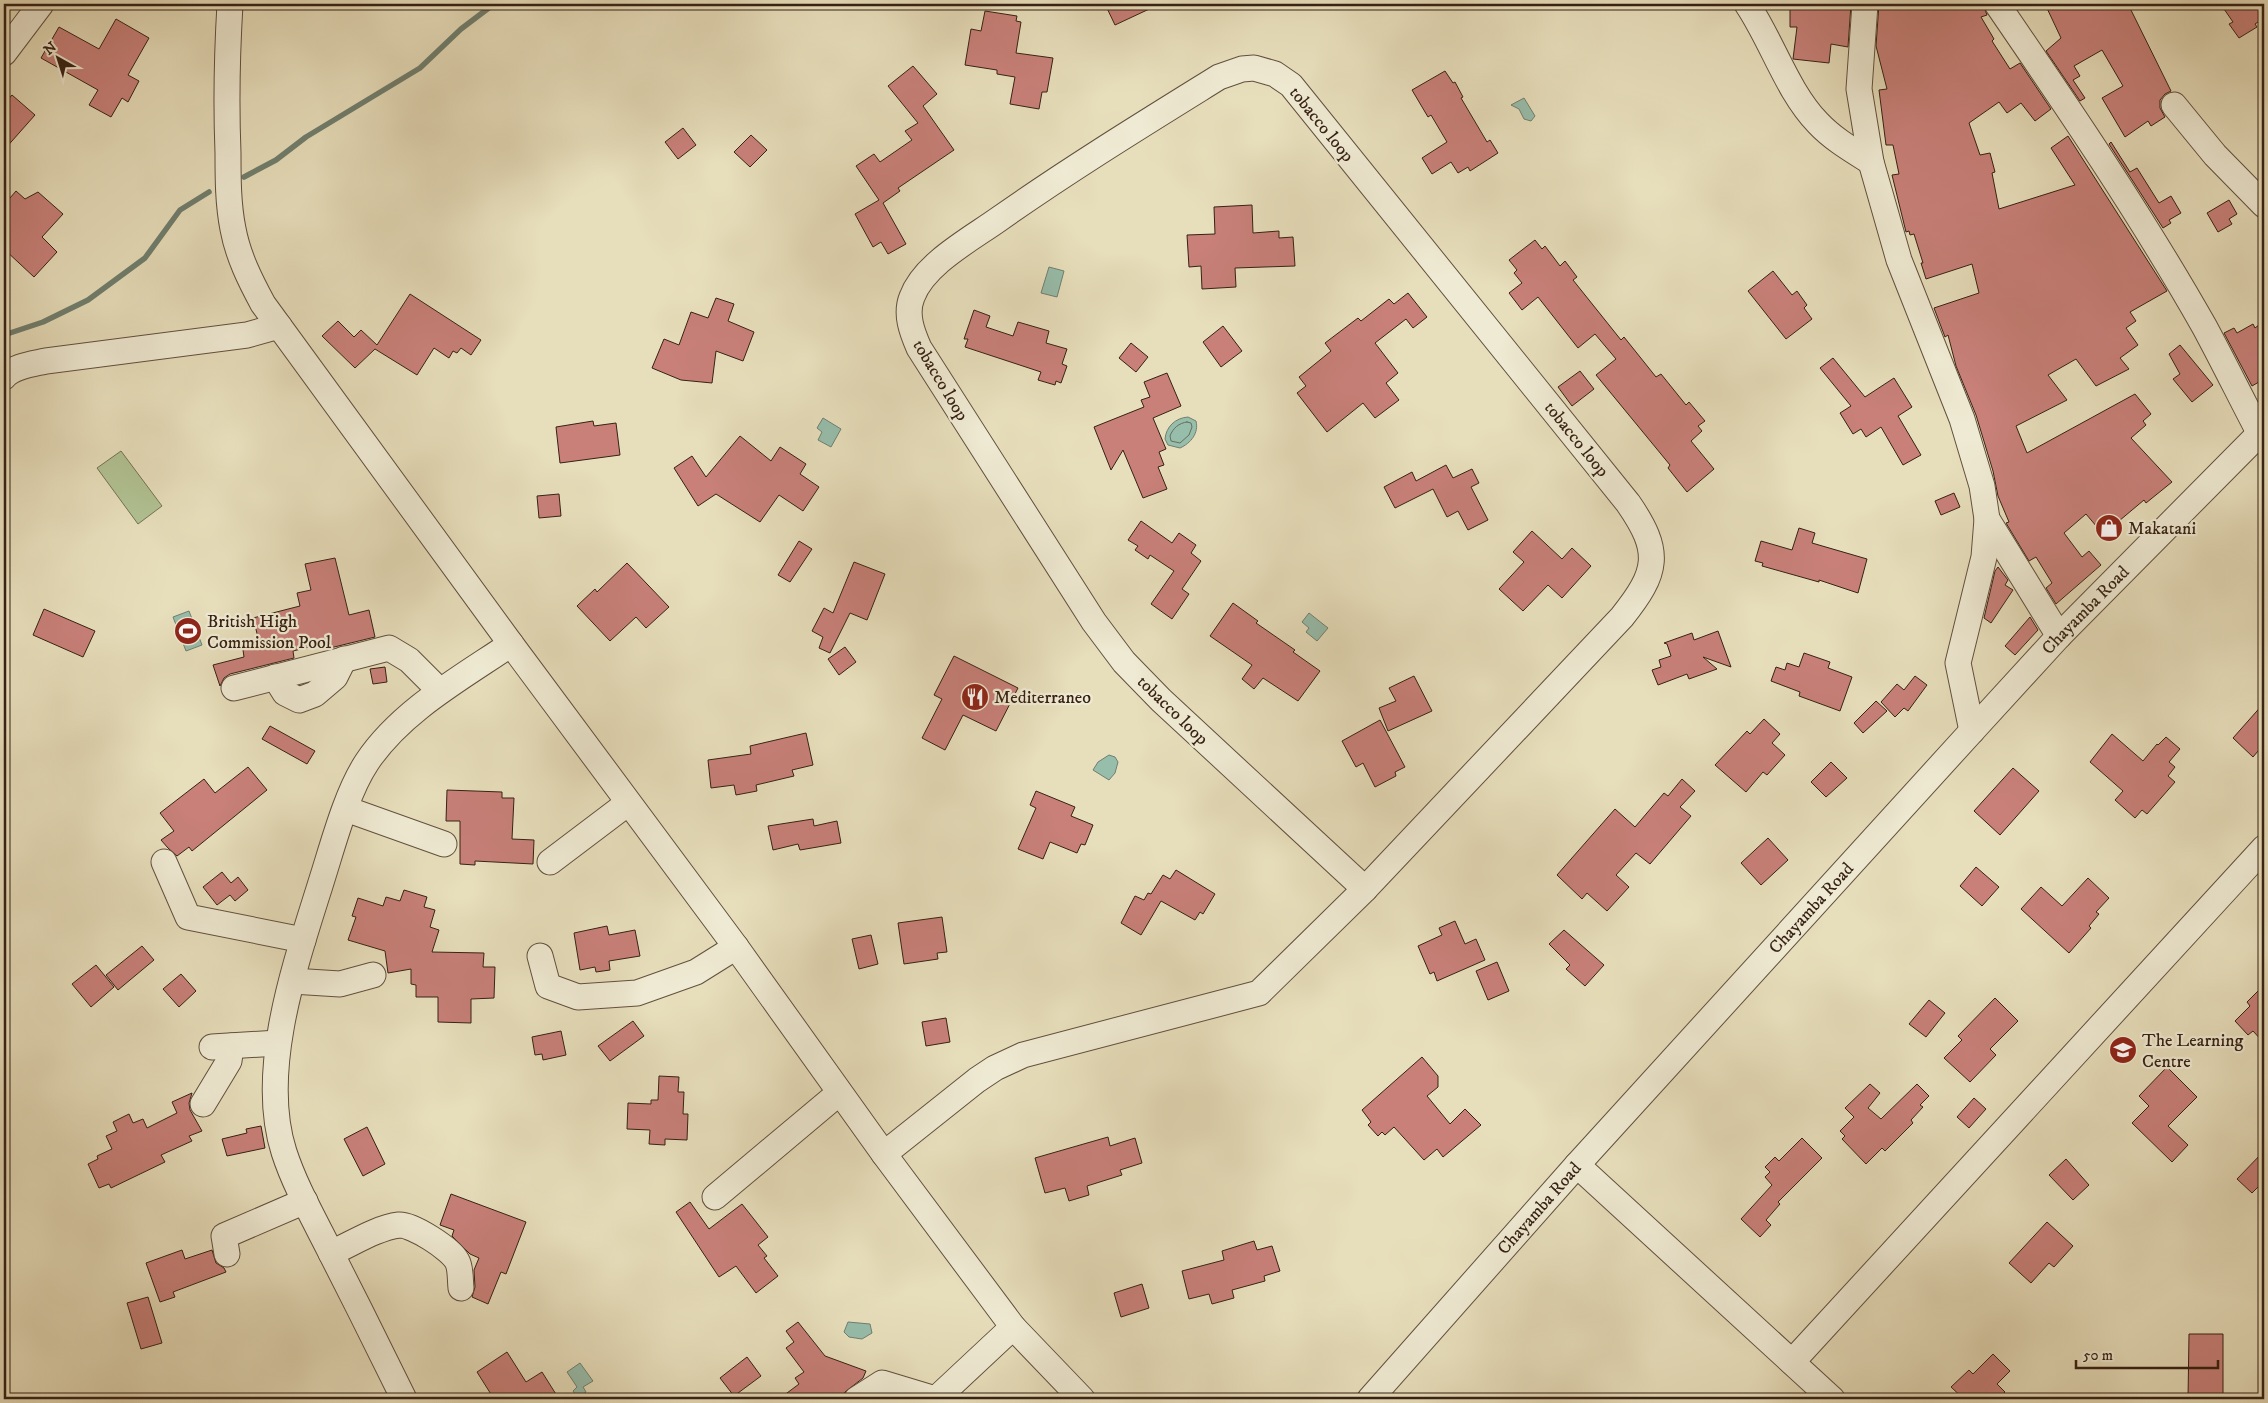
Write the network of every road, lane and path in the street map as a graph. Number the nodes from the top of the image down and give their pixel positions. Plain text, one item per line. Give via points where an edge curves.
1 (41, 4) edge
2 (230, 4) edge
3 (1747, 4) edge
4 (1865, 4) edge
5 (1997, 4) edge
6 (4, 53) edge
7 (2174, 106) dead end
8 (1871, 162) junction
9 (2264, 205) edge
10 (279, 326) junction
11 (4, 377) edge
12 (2262, 431) edge
13 (1987, 519) junction
14 (2059, 636) junction
15 (511, 644) junction
16 (234, 688) dead end
17 (440, 691) junction
18 (1972, 731) junction
19 (628, 803) junction
20 (346, 809) junction
21 (444, 844) dead end
22 (2264, 848) edge
23 (164, 862) dead end
24 (550, 862) dead end
25 (1365, 889) junction
26 (304, 940) junction
27 (736, 947) junction
28 (540, 956) dead end
29 (372, 975) dead end
30 (292, 981) junction
31 (278, 1043) junction
32 (839, 1093) junction
33 (203, 1104) dead end
34 (884, 1154) junction
35 (1577, 1165) junction
36 (715, 1198) dead end
37 (305, 1201) junction
38 (331, 1253) junction
39 (227, 1254) dead end
40 (461, 1288) dead end
41 (1013, 1327) junction
42 (1792, 1362) junction
43 (404, 1399) edge
44 (857, 1399) edge
45 (936, 1399) edge
46 (1082, 1399) edge
47 (1370, 1399) edge
48 (1832, 1399) edge

1 - 6 street
2 - 10 street via 226,84 233,230 250,282
3 - 8 street via 1796,94 1817,123
4 - 8 street via 1859,89
5 - 12 street via 2153,240
7 - 9 street via 2215,155
8 - 13 street via 1899,260 1962,419 1982,486
10 - 11 street via 247,335 46,361 24,366
10 - 15 street
12 - 14 street, Chayamba Road
13 - 14 street
13 - 18 street via 1984,557 1958,663
14 - 18 street, Chayamba Road
15 - 17 street
15 - 19 street
16 - 17 street via 389,648 409,660
17 - 20 street via 386,737 366,762
18 - 35 street, Chayamba Road
19 - 24 street
19 - 27 street
20 - 21 street
20 - 26 street
22 - 42 street
23 - 26 street via 188,917
25 - 25 street, tobacco loop via 1622,617 1647,583 1652,554 1644,528 1628,503 1291,86 1266,70 1242,69 1219,77 1136,128 1040,190 933,267 917,286 909,308 910,321 920,348 1094,622 1124,662
25 - 34 street, tobacco loop via 1259,993 1023,1055 977,1080
26 - 30 street
27 - 28 street via 696,972 637,993 578,997 548,986
27 - 32 street
29 - 30 street via 340,984
30 - 31 street
31 - 33 street via 222,1047 229,1061
31 - 37 street via 278,1127 284,1152
32 - 34 street
32 - 36 street
34 - 41 street
35 - 42 street
35 - 47 street, Chayamba Road
37 - 38 street
37 - 39 street via 224,1236
38 - 40 street via 373,1233 401,1225 446,1248 458,1262
38 - 43 street
41 - 45 street
41 - 46 street
42 - 48 street
44 - 45 street via 882,1383

